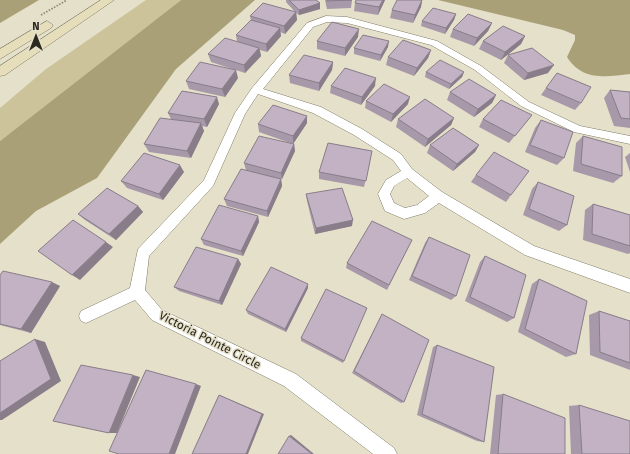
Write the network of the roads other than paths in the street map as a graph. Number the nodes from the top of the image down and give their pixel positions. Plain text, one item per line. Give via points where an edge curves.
1 (108, 0) edge
2 (60, 17) dead end
3 (0, 55) edge
4 (0, 72) edge
5 (256, 90) junction
6 (630, 140) edge
7 (408, 172) junction
8 (438, 196) junction
9 (630, 286) edge
10 (137, 292) junction
11 (86, 316) dead end
12 (388, 454) edge

1 - 4 street
2 - 3 street
5 - 6 street via 310,25 326,19 348,20 434,43 478,68 525,104 578,129
5 - 7 street via 317,110 358,132 397,157
5 - 10 street via 240,113 209,183 143,253
7 - 8 street
7 - 8 street via 390,183 384,194 389,207 404,214 421,209
8 - 9 street via 530,252
10 - 11 street
10 - 12 street, Victoria Pointe Circle via 157,315 290,380

